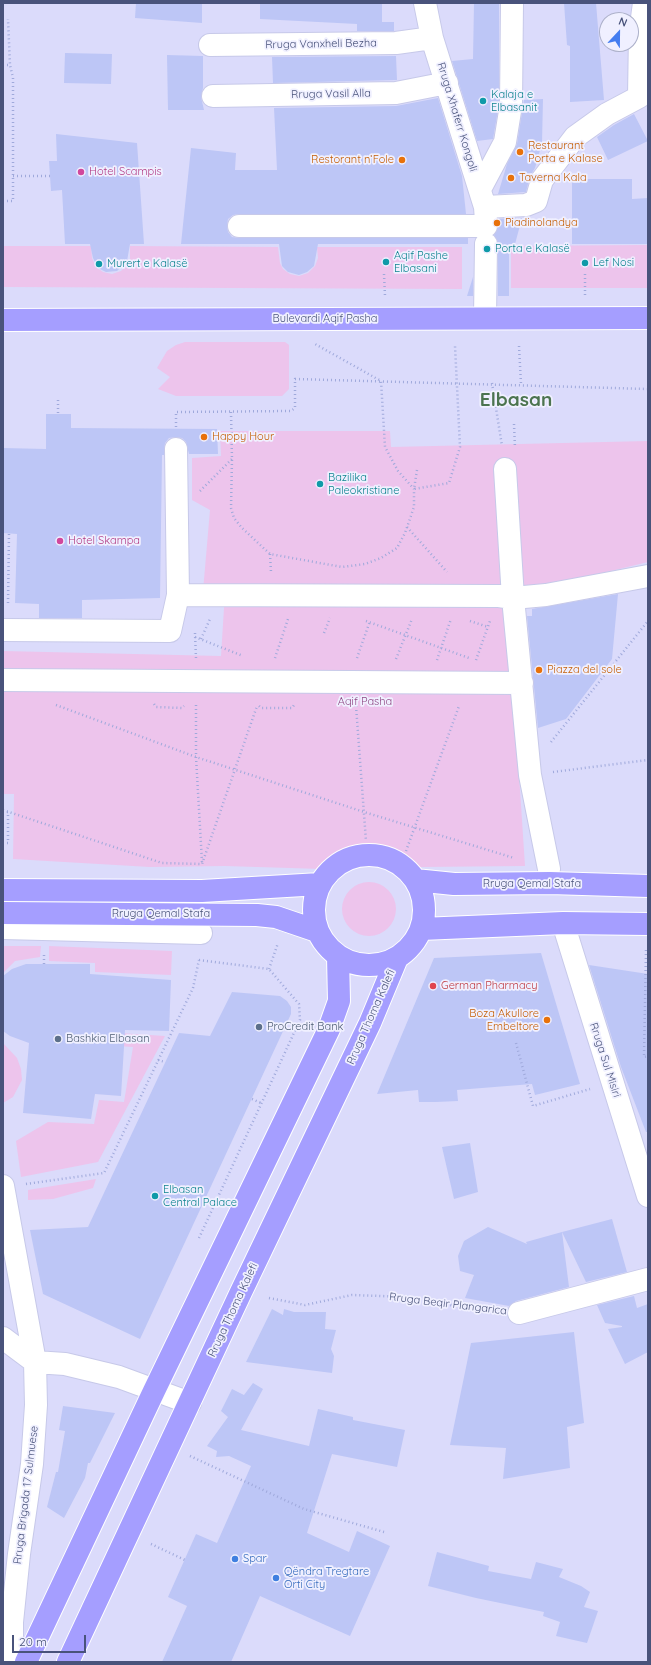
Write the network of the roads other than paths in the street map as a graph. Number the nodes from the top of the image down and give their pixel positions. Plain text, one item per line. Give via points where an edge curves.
1 (425, 3) edge
2 (512, 3) edge
3 (644, 3) edge
4 (432, 38) junction
5 (210, 45) dead end
6 (644, 51) edge
7 (447, 83) junction
8 (213, 96) dead end
9 (644, 103) edge
10 (484, 220) junction
11 (239, 226) dead end
12 (486, 318) junction
13 (648, 318) edge
14 (3, 320) edge
15 (176, 449) dead end
16 (504, 461) road end
17 (648, 576) edge
18 (186, 595) junction
19 (506, 597) junction
20 (3, 630) edge
21 (3, 680) edge
22 (522, 683) junction
23 (549, 869) road end
24 (415, 880) junction
25 (320, 884) junction
26 (648, 886) edge
27 (3, 890) edge
28 (3, 913) edge
29 (563, 923) junction
30 (648, 924) edge
31 (3, 928) edge
32 (421, 929) junction
33 (318, 931) junction
34 (201, 933) road end
35 (338, 956) junction
36 (397, 958) junction
37 (12, 1186) edge
38 (648, 1196) edge
39 (648, 1279) edge
40 (519, 1313) road end
41 (3, 1338) edge
42 (35, 1362) junction
43 (154, 1391) junction
44 (190, 1403) junction
45 (15, 1662) edge
46 (26, 1662) edge
47 (68, 1662) edge

1 - 4 street, Rruga Xhaferr Kongoli
2 - 10 street via 511,105 505,142
3 - 6 street
4 - 5 street, Rruga Vanxheli Bezha via 396,43
4 - 7 street, Rruga Xhaferr Kongoli
6 - 9 street
7 - 8 street, Rruga Vasil Alla via 396,93
7 - 10 street, Rruga Xhaferr Kongoli
9 - 10 street via 607,114 575,137 542,180 536,201
10 - 11 street
10 - 12 street, Rruga Xhaferr Kongoli
12 - 13 main road, Bulevardi Aqif Pasha
12 - 14 main road, Bulevardi Aqif Pasha
15 - 18 street
16 - 19 street
17 - 19 street via 546,595
18 - 19 street
18 - 20 street via 170,631
19 - 22 street
21 - 22 street via 266,681 355,672
22 - 23 street via 530,771
24 - 25 main road via 401,865 385,857 367,855 353,857 340,863 328,872
24 - 26 main road, Rruga Qemal Stafa via 454,884
24 - 32 main road via 422,895 424,912
25 - 27 main road via 202,891
25 - 33 main road via 314,899
28 - 33 main road, Rruga Qemal Stafa via 257,915 276,917
29 - 30 main road
29 - 32 main road
29 - 38 street, Rruga Sul Misiri
31 - 34 street
32 - 36 main road via 407,950
33 - 35 main road via 326,945
35 - 36 main road via 352,963 367,965 382,964
35 - 43 main road via 339,1000 329,1029
36 - 44 main road, Rruga Thoma Kalefi via 370,1023
37 - 42 street, Rruga Brigada 17 Sulmuese
39 - 40 street, Rruga Beqir Plangarica
41 - 42 street
42 - 43 street via 65,1364 92,1370 119,1377
42 - 45 street, Rruga Brigada 17 Sulmuese via 36,1405 32,1464 12,1622
43 - 44 street
43 - 46 main road
44 - 47 main road, Rruga Thoma Kalefi

